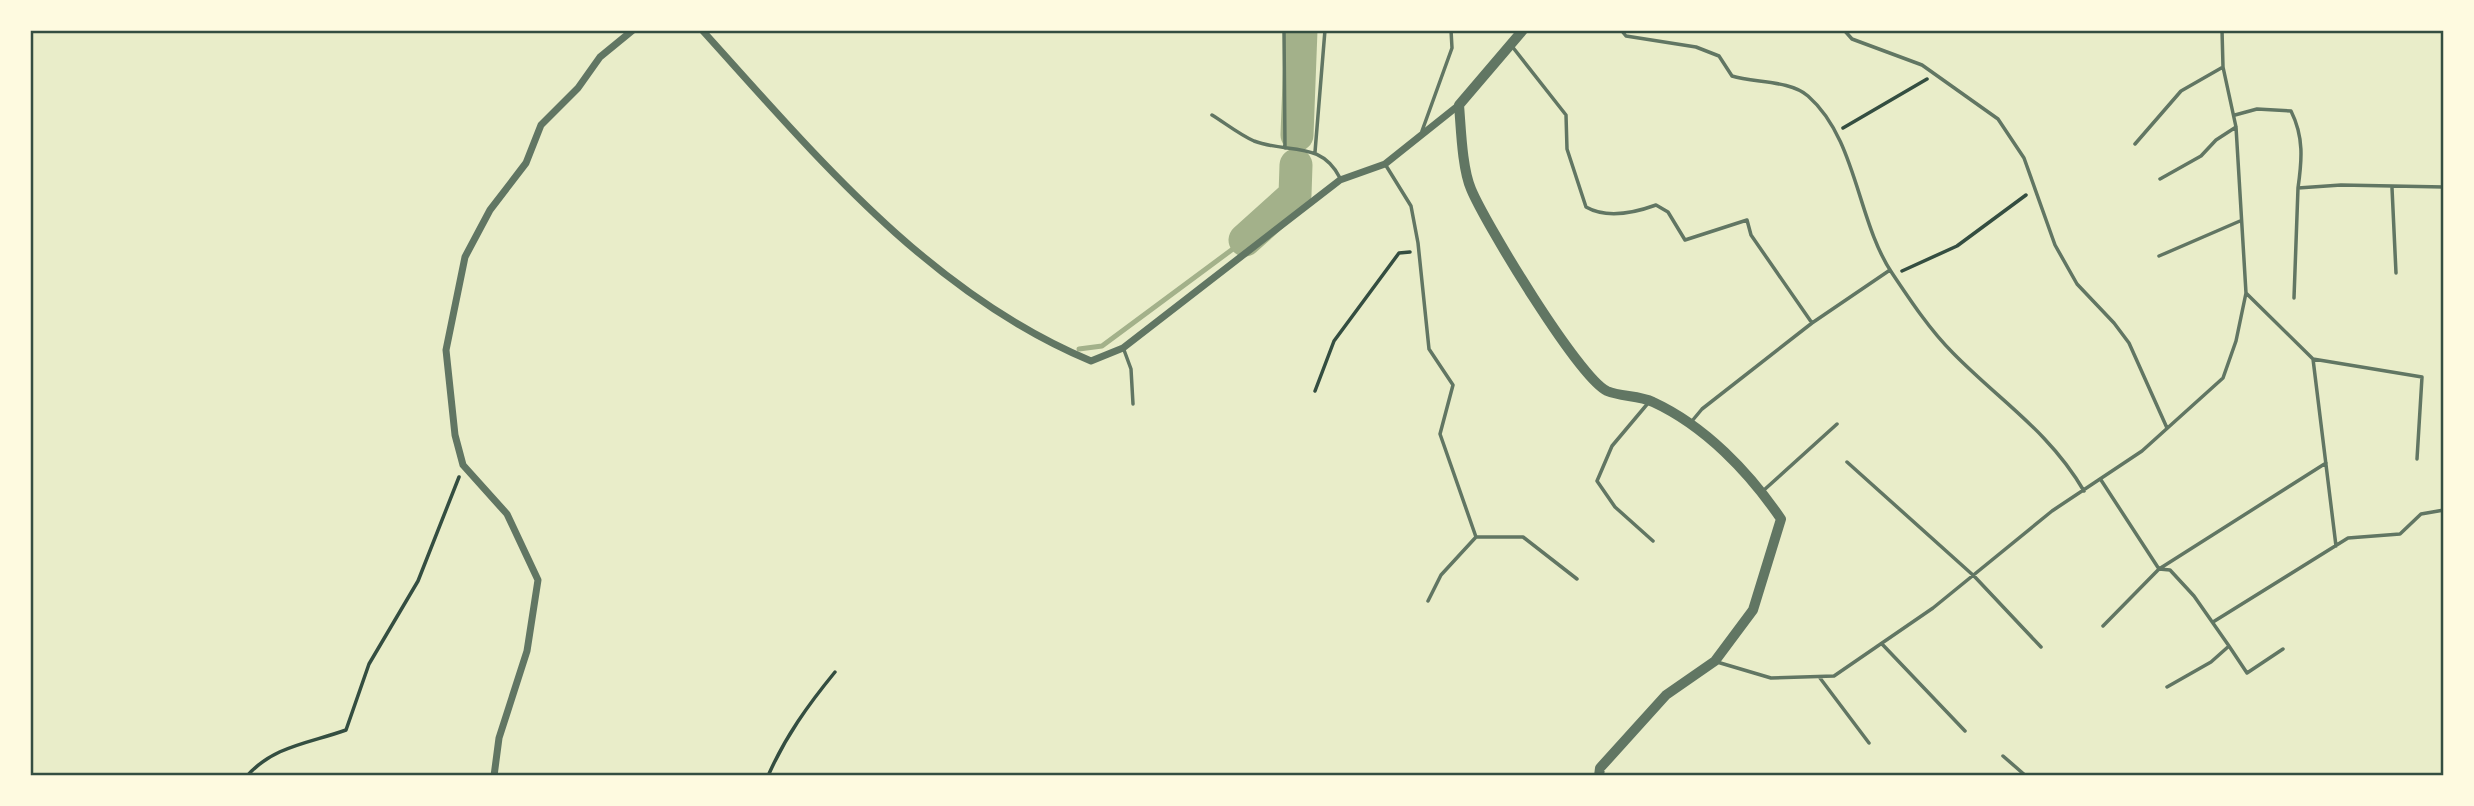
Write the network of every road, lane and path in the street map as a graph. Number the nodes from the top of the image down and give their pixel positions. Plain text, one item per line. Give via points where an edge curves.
1 (633, 30) edge
2 (702, 30) edge
3 (1284, 30) edge
4 (1325, 30) edge
5 (1451, 30) edge
6 (1523, 30) edge
7 (1621, 30) edge
8 (1844, 30) edge
9 (2222, 30) edge
10 (1510, 44) junction
11 (2223, 67) junction
12 (1934, 75) junction
13 (1459, 105) junction
14 (1212, 115) dead end
15 (2235, 115) junction
16 (2236, 128) junction
17 (1835, 132) junction
18 (1420, 136) junction
19 (2134, 144) dead end
20 (1285, 148) junction
21 (1315, 152) junction
22 (1385, 164) junction
23 (2160, 179) dead end
24 (1340, 180) junction
25 (2444, 187) edge
26 (2035, 188) junction
27 (2298, 188) junction
28 (2392, 188) junction
29 (2241, 220) junction
30 (1419, 251) junction
31 (2159, 256) dead end
32 (1890, 270) junction
33 (2396, 273) dead end
34 (1894, 275) junction
35 (2246, 293) junction
36 (2294, 298) dead end
37 (1812, 323) junction
38 (1123, 348) junction
39 (2313, 359) junction
40 (1315, 391) dead end
41 (1650, 400) junction
42 (1133, 404) dead end
43 (1692, 422) junction
44 (1837, 424) dead end
45 (2167, 428) junction
46 (2417, 459) dead end
47 (1847, 462) dead end
48 (2326, 463) junction
49 (463, 465) junction
50 (2101, 480) junction
51 (1762, 491) junction
52 (2084, 491) junction
53 (2444, 510) edge
54 (1476, 537) junction
55 (1653, 541) dead end
56 (2336, 546) junction
57 (2159, 569) junction
58 (1974, 576) junction
59 (1577, 579) dead end
60 (1428, 601) dead end
61 (2213, 622) junction
62 (2103, 626) dead end
63 (1882, 644) junction
64 (2229, 646) junction
65 (2041, 647) dead end
66 (2283, 649) dead end
67 (1715, 662) junction
68 (835, 672) dead end
69 (1820, 678) junction
70 (2167, 687) dead end
71 (1965, 731) dead end
72 (1869, 743) dead end
73 (2003, 756) dead end
74 (247, 776) edge
75 (494, 776) edge
76 (768, 776) edge
77 (1599, 776) edge
78 (2026, 776) edge

1 - 49 street via 600,57 578,88 541,125 526,163 490,210 466,257 446,350 455,435
2 - 38 street via 854,197 920,255 1047,342 1091,361
3 - 20 lane
4 - 21 lane
5 - 18 lane via 1452,48
6 - 10 street
7 - 17 lane via 1626,36 1696,47 1719,56 1731,76 1807,95
8 - 12 lane via 1852,40 1922,65
9 - 11 lane
10 - 13 street
10 - 37 lane via 1566,115 1567,149 1586,207 1597,214 1635,213 1656,205 1668,212 1685,240 1747,220 1751,234
11 - 15 lane
11 - 19 lane via 2181,91
12 - 17 path
12 - 26 lane via 1997,119 2024,158
13 - 18 street
13 - 41 street via 1470,187 1505,253 1586,374 1606,391
14 - 20 lane via 1254,141
15 - 16 lane
15 - 27 lane via 2257,109 2291,111 2299,127 2302,152
16 - 23 lane via 2201,156
16 - 29 lane
17 - 32 lane
18 - 22 street
20 - 21 lane
21 - 24 lane via 1333,164
22 - 24 street
22 - 30 lane via 1411,206
24 - 38 street
25 - 28 lane
26 - 34 path via 1958,246
26 - 45 lane via 2055,245 2071,274 2129,343
27 - 28 lane
27 - 36 lane
28 - 33 lane
29 - 31 lane
29 - 35 lane
30 - 40 path via 1399,253 1335,341
30 - 54 lane via 1429,349 1453,385 1440,433
32 - 34 lane
32 - 37 lane
34 - 52 lane via 1953,353 2015,406 2068,464
35 - 39 lane
35 - 45 lane via 2223,377
37 - 43 lane
38 - 42 lane via 1131,369
39 - 46 lane via 2422,377
39 - 48 lane
41 - 43 street
41 - 55 lane via 1612,446 1597,481 1615,507
43 - 51 street
44 - 51 lane
45 - 50 lane
47 - 58 lane
48 - 56 lane
48 - 57 lane
49 - 74 path via 418,581 369,664 346,730 298,747 285,746
49 - 75 street via 507,514 538,580 527,651 499,738
50 - 52 lane
50 - 57 lane
51 - 67 street via 1781,519 1753,610
52 - 58 lane via 2052,511
53 - 56 lane via 2421,514 2400,534 2348,538
54 - 59 lane via 1522,537
54 - 60 lane via 1441,575
56 - 61 lane
57 - 61 lane via 2171,570
57 - 62 lane
58 - 63 lane
58 - 65 lane
61 - 64 lane
63 - 69 lane via 1834,677
63 - 71 lane
64 - 66 lane via 2247,673
64 - 70 lane
67 - 69 lane via 1771,678
67 - 77 street via 1666,695 1600,768
68 - 76 path via 804,710
69 - 72 lane
73 - 78 lane

